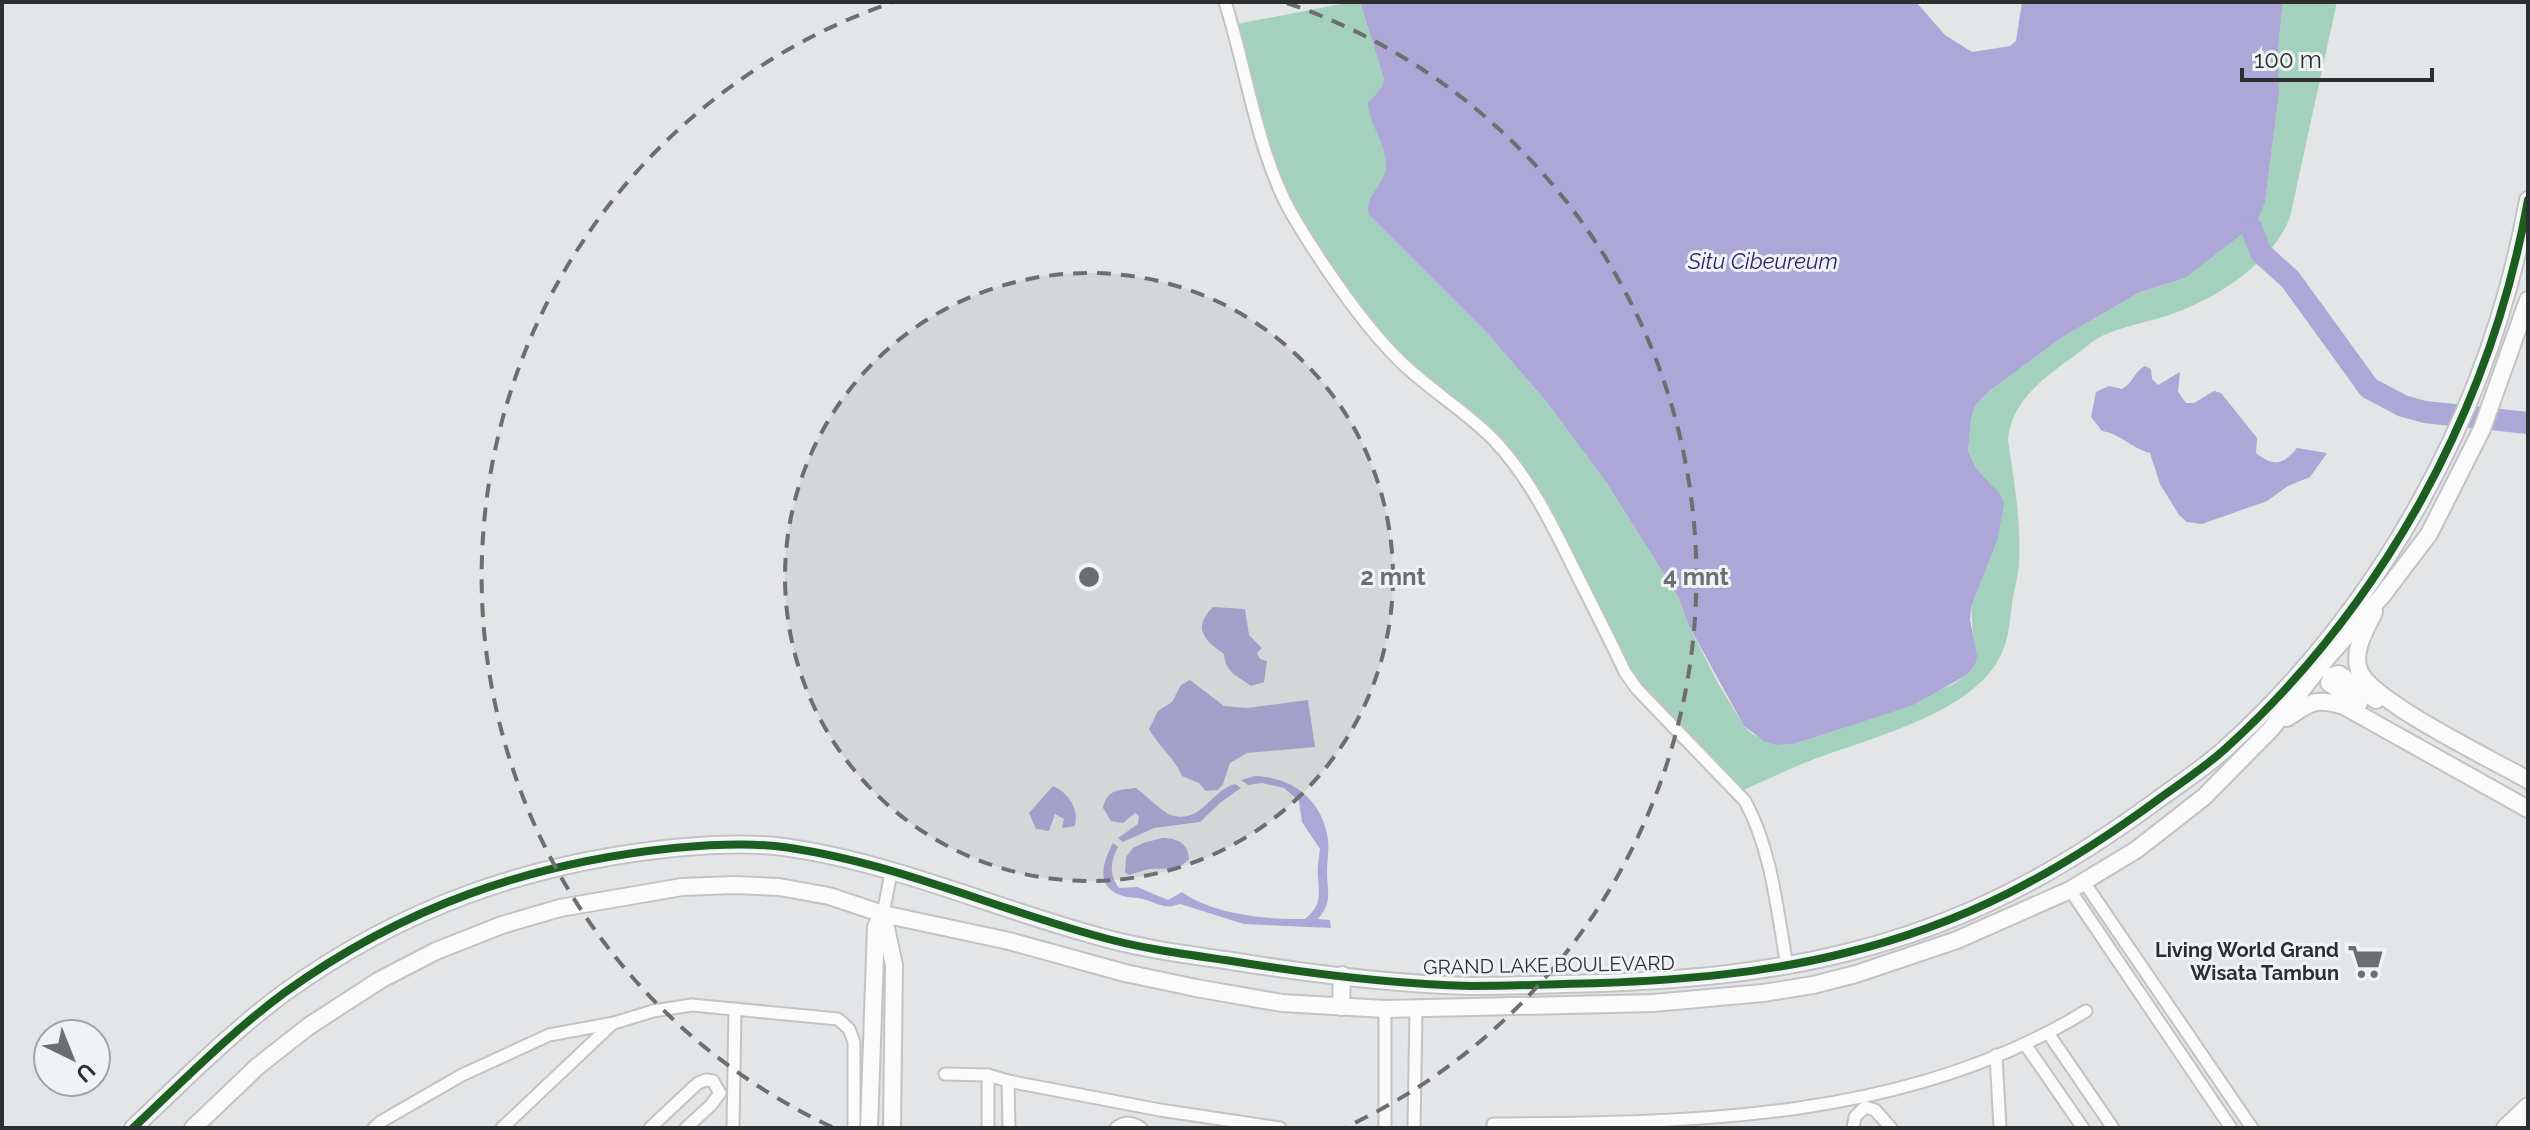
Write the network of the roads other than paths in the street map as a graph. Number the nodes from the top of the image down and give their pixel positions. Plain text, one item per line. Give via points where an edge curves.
1 (1225, 2) edge
2 (2528, 200) edge
3 (2528, 300) edge
4 (2382, 596) junction
5 (2421, 720) junction
6 (2271, 729) junction
7 (2467, 775) junction
8 (2528, 780) edge
9 (2528, 809) edge
10 (891, 873) junction
11 (2077, 886) junction
12 (883, 914) junction
13 (1787, 966) junction
14 (1342, 975) junction
15 (1450, 985) junction
16 (1341, 1007) junction
17 (735, 1009) junction
18 (1385, 1009) junction
19 (1416, 1009) junction
20 (1451, 1009) junction
21 (2086, 1011) dead end
22 (614, 1023) junction
23 (2048, 1033) junction
24 (2025, 1044) junction
25 (1996, 1055) junction
26 (945, 1074) dead end
27 (988, 1075) junction
28 (1008, 1081) junction
29 (2528, 1106) edge
30 (1736, 1123) edge
31 (2528, 1123) edge
32 (1493, 1124) dead end
33 (381, 1126) edge
34 (1249, 1126) edge
35 (1530, 1126) edge
36 (133, 1128) edge
37 (193, 1128) edge
38 (502, 1128) edge
39 (650, 1128) edge
40 (686, 1128) edge
41 (733, 1128) edge
42 (854, 1128) edge
43 (869, 1128) edge
44 (892, 1128) edge
45 (988, 1128) edge
46 (1009, 1128) edge
47 (1116, 1128) edge
48 (1141, 1128) edge
49 (1273, 1128) edge
50 (1385, 1128) edge
51 (1414, 1128) edge
52 (1853, 1128) edge
53 (1891, 1128) edge
54 (2000, 1128) edge
55 (2083, 1128) edge
56 (2113, 1128) edge
57 (2231, 1128) edge
58 (2252, 1128) edge
59 (2505, 1128) edge
60 (2523, 1128) edge

1 - 13 street via 1264,145 1293,215 1398,360 1495,441 1521,474 1547,513 1625,672 1745,801 1758,823 1768,861
2 - 13 street, GRAND LAKE BOULEVARD via 2501,318 2459,425 2409,522 2301,673 2222,752 2061,867 2007,896 1898,938
3 - 4 street, GRAND LAKE BOULEVARD via 2482,429 2429,534
4 - 5 street via 2356,655 2359,672 2379,694
4 - 6 street, GRAND LAKE BOULEVARD
5 - 7 street via 2409,722 2339,674 2332,676 2333,688 2439,752
5 - 8 street
6 - 7 street via 2308,703 2324,700
6 - 11 street, GRAND LAKE BOULEVARD via 2204,797 2136,850
7 - 9 street
10 - 12 street
10 - 14 street, GRAND LAKE BOULEVARD via 1103,938
10 - 36 street, GRAND LAKE BOULEVARD via 782,847 730,845 604,858 492,884 360,944 283,994
11 - 20 street, GRAND LAKE BOULEVARD via 1957,940 1813,985 1653,1003
11 - 57 street
11 - 58 street
12 - 16 street, GRAND LAKE BOULEVARD via 1196,988
12 - 37 street, GRAND LAKE BOULEVARD via 829,896 734,885 627,896 502,925 380,980 309,1026
12 - 43 street via 876,927
12 - 44 street via 894,965
13 - 15 street, GRAND LAKE BOULEVARD via 1642,981
14 - 15 street, GRAND LAKE BOULEVARD
14 - 16 street
15 - 20 street
16 - 18 street, GRAND LAKE BOULEVARD
17 - 22 street via 692,1005
17 - 41 street
17 - 42 street via 838,1019 849,1029 854,1042
18 - 19 street, GRAND LAKE BOULEVARD
18 - 50 street
19 - 20 street, GRAND LAKE BOULEVARD
19 - 51 street
21 - 23 street
22 - 33 street via 549,1035 462,1075
22 - 38 street
23 - 24 street
23 - 56 street
24 - 25 street
24 - 55 street
25 - 30 street via 1916,1084
25 - 54 street
26 - 27 street
27 - 28 street
27 - 45 street
28 - 34 street
28 - 46 street
29 - 59 street
30 - 35 street
31 - 60 street
32 - 35 street
34 - 49 street
39 - 40 street via 698,1083 713,1081 720,1093
47 - 48 street via 1130,1123
52 - 53 street via 1865,1107

